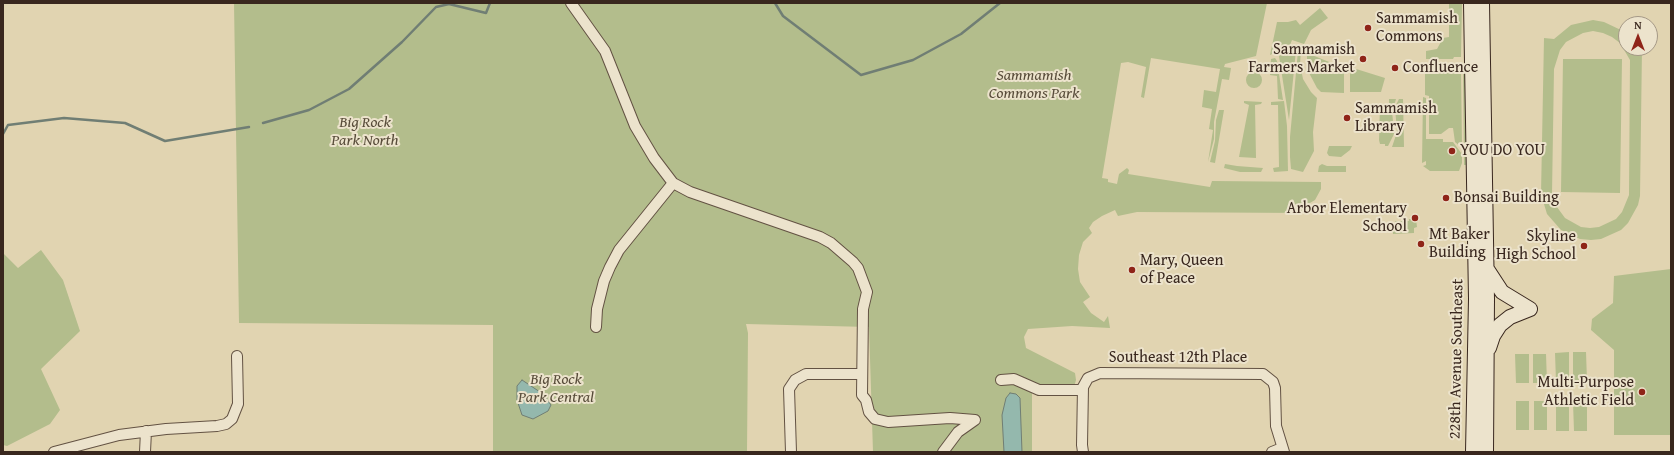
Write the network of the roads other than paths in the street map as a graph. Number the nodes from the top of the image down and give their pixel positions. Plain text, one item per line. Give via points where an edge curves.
1 (571, 3) edge
2 (1471, 3) edge
3 (1483, 3) edge
4 (673, 183) junction
5 (1486, 269) junction
6 (596, 327) dead end
7 (237, 356) dead end
8 (1486, 357) junction
9 (862, 374) junction
10 (1001, 380) dead end
11 (1082, 390) junction
12 (146, 431) junction
13 (1283, 450) edge
14 (54, 452) edge
15 (145, 452) edge
16 (791, 452) edge
17 (943, 452) edge
18 (1083, 452) edge
19 (1272, 452) edge
20 (1473, 452) edge
21 (1486, 452) edge

1 - 4 street via 605,51 637,130
2 - 20 main road, 228th Avenue Southeast via 1476,298
3 - 5 main road, 228th Avenue Southeast
4 - 6 street via 619,250 604,281 597,309
4 - 9 street via 690,192 820,237 853,262 867,292 863,309
5 - 8 main road, 228th Avenue Southeast
5 - 8 main road via 1502,292 1530,308 1510,317 1500,325 1493,336
7 - 12 street via 238,404 232,419 226,424
8 - 21 main road, 228th Avenue Southeast
9 - 16 street via 806,374 795,380 789,389
9 - 17 street via 862,395 875,419 888,422 950,418 975,420 958,432
10 - 11 street via 1014,379 1039,390
11 - 13 street, Southeast 12th Place via 1088,378 1100,373 1257,373 1268,377 1275,388 1276,426
11 - 18 street
12 - 14 street via 112,436
12 - 15 street
13 - 19 street

